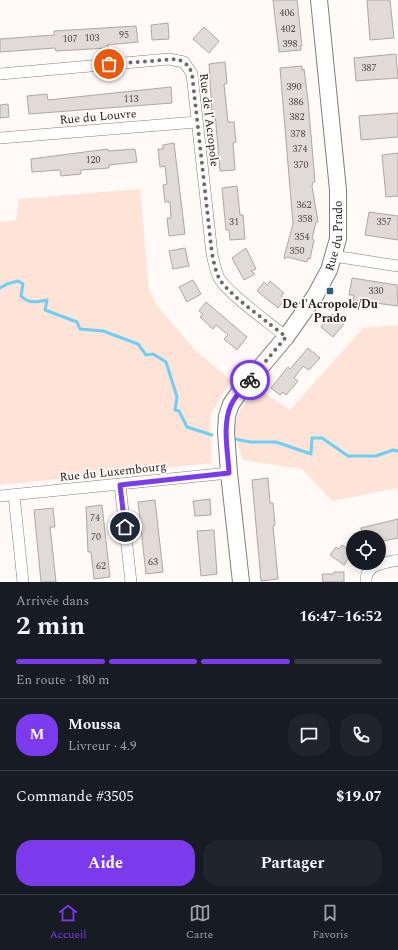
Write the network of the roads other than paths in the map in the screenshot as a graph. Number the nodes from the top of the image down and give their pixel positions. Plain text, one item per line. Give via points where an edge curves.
1 (319, 0) edge
2 (0, 74) edge
3 (197, 122) junction
4 (0, 138) edge
5 (334, 256) junction
6 (398, 266) edge
7 (286, 337) junction
8 (229, 473) junction
9 (120, 485) junction
10 (14, 495) junction
11 (0, 496) edge
12 (398, 560) edge
13 (23, 582) edge
14 (131, 582) edge
15 (241, 582) edge
16 (366, 582) edge

1 - 5 street, Rue du Prado via 338,190 338,239
2 - 3 street, Rue de l'Acropole via 178,59 189,66 192,74
3 - 4 street, Rue du Louvre
3 - 7 street, Rue de l'Acropole via 216,271 227,288
5 - 6 street
5 - 7 street, Rue du Prado via 315,296
7 - 8 street, Rue du Prado via 231,404 226,432
8 - 9 street, Rue du Luxembourg
8 - 15 street, Rue du Prado
9 - 10 street, Rue du Luxembourg
9 - 14 street
10 - 11 street, Rue du Luxembourg
10 - 13 street
12 - 16 street via 371,568 367,573

